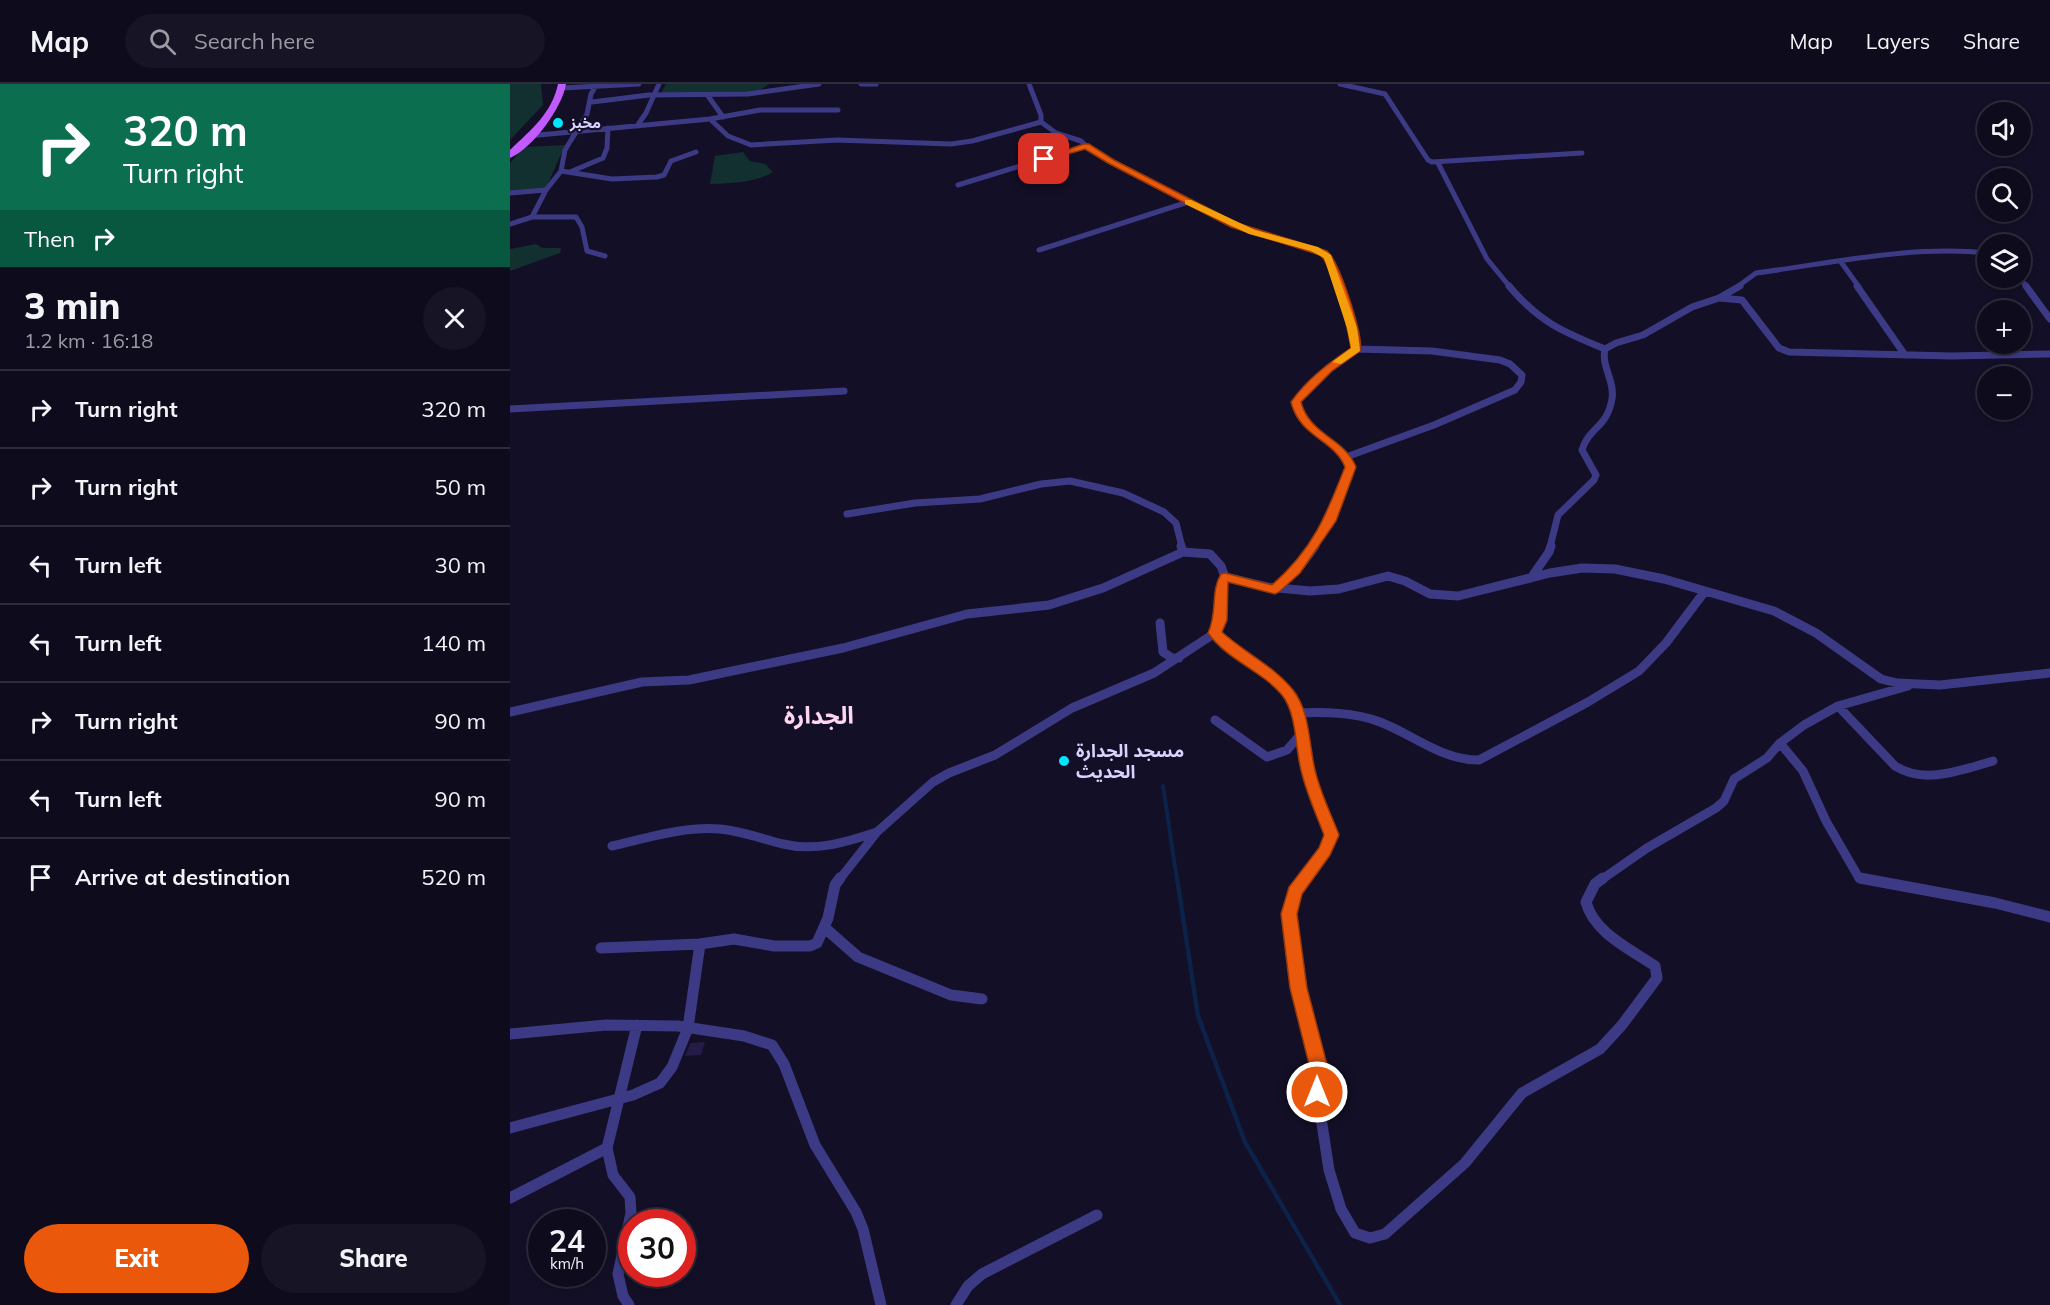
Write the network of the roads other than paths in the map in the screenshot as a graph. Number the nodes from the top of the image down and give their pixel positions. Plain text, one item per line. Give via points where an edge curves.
1 (639, 84) edge
2 (659, 84) edge
3 (778, 84) edge
4 (819, 84) edge
5 (861, 84) edge
6 (876, 84) edge
7 (1029, 84) edge
8 (1340, 84) edge
9 (562, 86) edge
10 (595, 86) edge
11 (786, 90) junction
12 (775, 91) junction
13 (652, 96) junction
14 (708, 96) junction
15 (592, 102) junction
16 (794, 110) junction
17 (838, 110) dead end
18 (723, 117) junction
19 (710, 119) junction
20 (1041, 122) junction
21 (637, 126) junction
22 (608, 128) junction
23 (576, 130) junction
24 (528, 136) junction
25 (1086, 146) junction
26 (696, 153) dead end
27 (1582, 153) dead end
28 (510, 155) edge
29 (1438, 163) junction
30 (561, 171) junction
31 (570, 172) junction
32 (958, 185) dead end
33 (546, 190) junction
34 (510, 193) edge
35 (1188, 202) junction
36 (532, 217) junction
37 (510, 224) edge
38 (1039, 250) dead end
39 (1977, 253) edge
40 (605, 256) dead end
41 (1841, 262) junction
42 (2027, 288) edge
43 (1719, 298) junction
44 (2050, 319) edge
45 (1356, 349) junction
46 (1605, 349) junction
47 (1905, 354) junction
48 (2050, 354) edge
49 (844, 391) dead end
50 (510, 409) edge
51 (1346, 457) junction
52 (847, 514) dead end
53 (1183, 552) junction
54 (1533, 575) junction
55 (1225, 577) junction
56 (1275, 589) junction
57 (1705, 591) junction
58 (1160, 623) dead end
59 (1215, 633) junction
60 (1179, 658) junction
61 (2050, 673) edge
62 (1881, 679) junction
63 (1908, 686) junction
64 (1884, 692) junction
65 (1838, 706) junction
66 (510, 712) edge
67 (1297, 713) junction
68 (1215, 720) dead end
69 (1301, 734) junction
70 (1780, 743) junction
71 (1993, 761) dead end
72 (878, 832) junction
73 (612, 846) dead end
74 (2050, 917) edge
75 (825, 928) junction
76 (700, 944) junction
77 (602, 948) dead end
78 (982, 999) dead end
79 (637, 1025) junction
80 (688, 1028) junction
81 (510, 1034) edge
82 (618, 1100) junction
83 (510, 1128) edge
84 (607, 1148) junction
85 (510, 1198) edge
86 (1097, 1215) dead end
87 (629, 1305) edge
88 (882, 1305) edge
89 (956, 1305) edge

1 - 10 street
2 - 13 street
3 - 12 street
4 - 11 street
5 - 6 street
7 - 20 street
8 - 29 street via 1385,94 1428,160
9 - 10 street
9 - 24 main road via 553,110
10 - 15 street
11 - 12 street
11 - 16 street
12 - 14 street
13 - 14 street
13 - 15 street
13 - 21 street
14 - 18 street
15 - 23 street
16 - 17 street
16 - 18 street
18 - 19 street
19 - 20 street via 738,142 765,145 837,140 951,144
19 - 21 street
20 - 25 street
21 - 22 street
22 - 23 street
22 - 31 street via 603,158
23 - 24 street
23 - 30 street via 560,163
24 - 28 main road
25 - 32 street
25 - 35 street
26 - 31 street via 674,159 664,175 657,177 612,179
27 - 29 street
29 - 46 street via 1487,259 1524,304 1555,327
30 - 31 street
30 - 33 street
33 - 34 street
33 - 36 street
35 - 38 street
35 - 45 street via 1252,232 1328,257
36 - 37 street
36 - 40 street via 576,218 587,251
39 - 41 street via 1948,250
41 - 43 street via 1756,273
41 - 47 street
42 - 44 street
43 - 46 street
43 - 47 street via 1742,300 1779,348 1789,352
45 - 51 street via 1328,368 1296,402 1306,424
45 - 51 street via 1432,351 1500,360 1522,375 1515,390
46 - 54 street via 1603,362 1613,383 1608,413 1586,438 1582,450 1596,475 1558,516 1549,552
47 - 48 street
49 - 50 street
51 - 56 street via 1350,467 1330,521 1296,571
52 - 53 street via 915,503 980,499 1070,481 1123,493 1164,512 1176,523
53 - 55 street via 1214,556
53 - 66 street via 1103,588 1049,604 959,615 843,648 689,680 642,682
54 - 56 street via 1458,596 1439,596 1389,576 1337,589
54 - 57 street via 1610,568
55 - 56 street
55 - 59 street via 1221,584 1221,620
57 - 62 street via 1794,620
57 - 67 street via 1640,671 1479,760 1454,757 1399,730 1348,712
58 - 60 street via 1163,652
59 - 60 street
59 - 67 street via 1284,686
60 - 72 street via 1154,673 1072,708 995,755 933,782
61 - 63 street
62 - 63 street
62 - 64 street
63 - 64 street
64 - 65 street
65 - 70 street
65 - 71 street via 1906,774 1920,777
67 - 69 street
68 - 69 street via 1267,757 1281,755
69 - 70 street via 1308,772 1331,837 1294,892 1289,914 1295,970 1320,1072 1318,1098 1337,1200 1351,1230 1374,1238 1385,1234 1465,1163 1522,1094 1599,1049 1622,1025 1657,978 1657,970 1598,926 1587,908 1590,891 1594,884 1647,848 1716,808 1724,801 1734,779 1767,758
70 - 74 street via 1803,771 1859,879
72 - 73 street via 834,845 802,847 744,832 707,828
72 - 75 street via 836,885
75 - 76 street via 817,943 810,946 774,946 734,939
75 - 78 street via 858,957 951,995
76 - 77 street
76 - 80 street
79 - 80 street
79 - 81 street via 558,1027
79 - 82 street
80 - 82 street via 672,1067 660,1083
80 - 88 street via 754,1039 772,1045 778,1052 810,1134 863,1230
82 - 83 street
82 - 84 street
84 - 85 street
84 - 87 street via 613,1175 630,1197 631,1212 618,1274
86 - 89 street via 982,1275 968,1286

